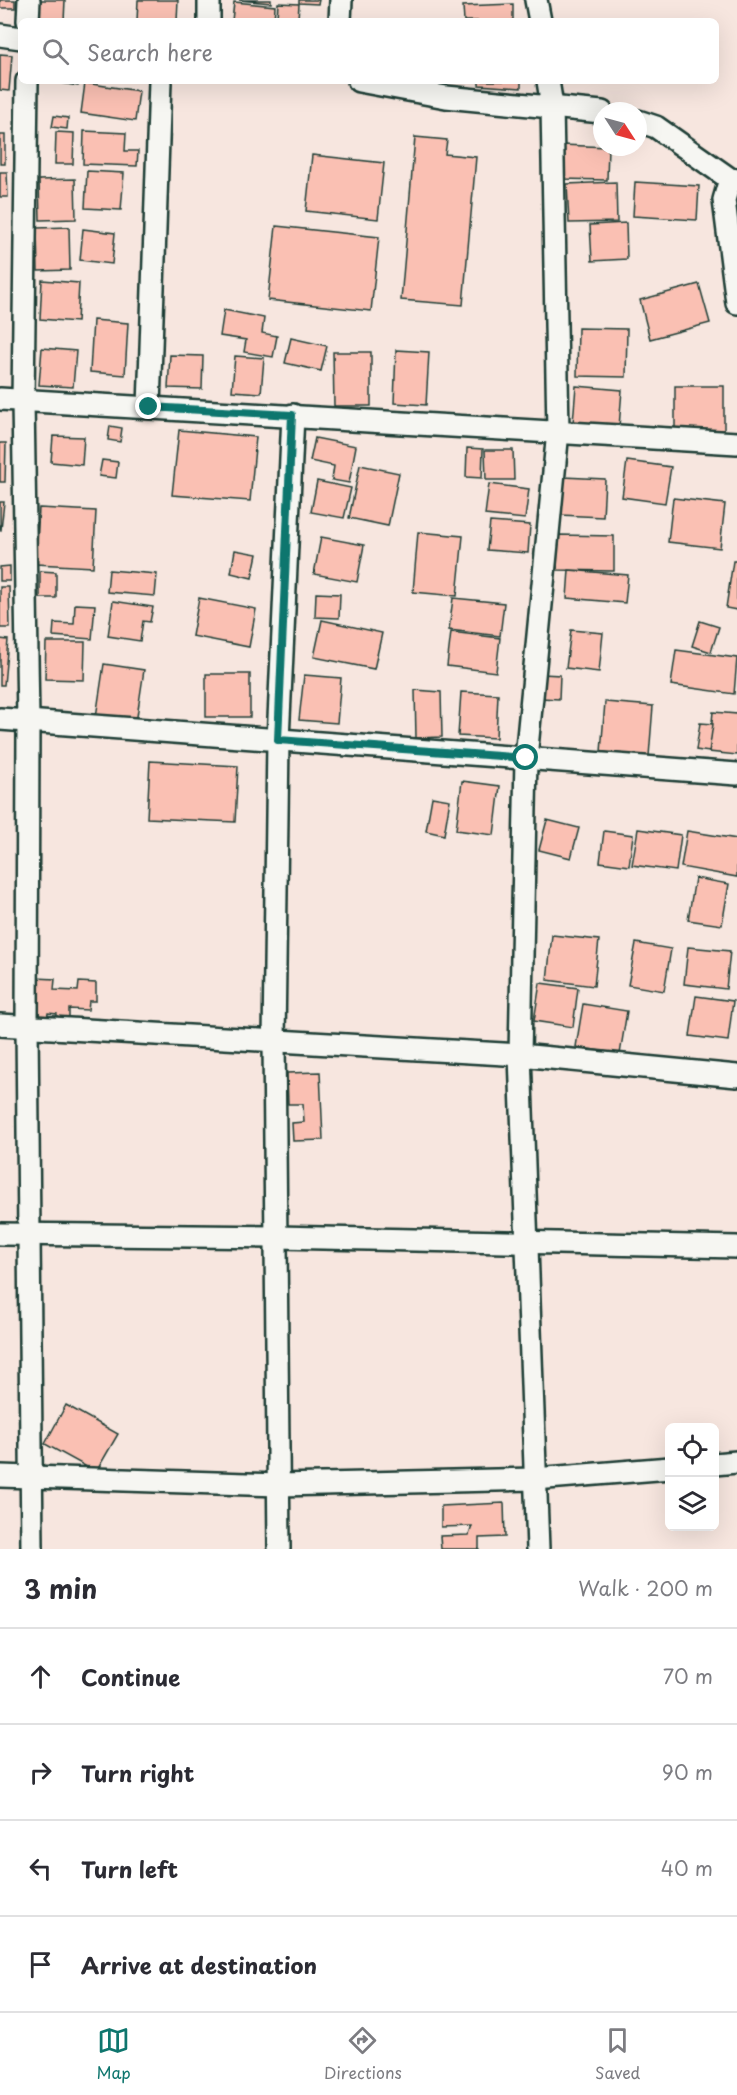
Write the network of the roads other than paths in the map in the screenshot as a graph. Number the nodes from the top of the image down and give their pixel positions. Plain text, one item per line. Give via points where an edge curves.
1 (29, 0) edge
2 (209, 0) edge
3 (341, 0) edge
4 (537, 0) edge
5 (28, 18) edge
6 (209, 18) edge
7 (340, 18) edge
8 (540, 18) edge
9 (0, 35) edge
10 (18, 38) edge
11 (27, 84) edge
12 (160, 84) edge
13 (376, 84) edge
14 (548, 84) edge
15 (552, 106) junction
16 (593, 111) edge
17 (647, 124) edge
18 (734, 180) edge
19 (737, 303) edge
20 (0, 399) edge
21 (23, 400) junction
22 (149, 407) junction
23 (292, 415) junction
24 (558, 431) junction
25 (737, 442) edge
26 (0, 719) edge
27 (28, 721) junction
28 (278, 740) junction
29 (526, 758) junction
30 (737, 774) edge
31 (0, 1025) edge
32 (27, 1026) junction
33 (274, 1041) junction
34 (520, 1055) junction
35 (737, 1076) edge
36 (0, 1234) edge
37 (29, 1234) junction
38 (277, 1236) junction
39 (527, 1242) junction
40 (737, 1247) edge
41 (737, 1462) edge
42 (719, 1464) edge
43 (665, 1468) edge
44 (0, 1476) edge
45 (32, 1478) junction
46 (535, 1479) junction
47 (279, 1485) junction
48 (32, 1549) edge
49 (279, 1549) edge
50 (538, 1549) edge

1 - 5 street
2 - 6 street
3 - 7 street
4 - 8 street
9 - 10 street
11 - 21 street
12 - 22 street
13 - 15 street via 446,96
14 - 15 street
15 - 16 street
15 - 24 street
17 - 18 street
18 - 19 street via 724,200
20 - 21 street
21 - 22 street
21 - 27 street
22 - 23 street
23 - 24 street
23 - 28 street
24 - 25 street
24 - 29 street
26 - 27 street
27 - 28 street
27 - 32 street
28 - 29 street
28 - 33 street
29 - 30 street
29 - 34 street
31 - 32 street
32 - 33 street
32 - 37 street
33 - 34 street
33 - 38 street
34 - 35 street
34 - 39 street
36 - 37 street
37 - 38 street
37 - 45 street
38 - 39 street
38 - 47 street
39 - 40 street
39 - 46 street
41 - 42 street
43 - 46 street
44 - 45 street
45 - 47 street
45 - 48 street
46 - 47 street
46 - 50 street
47 - 49 street

